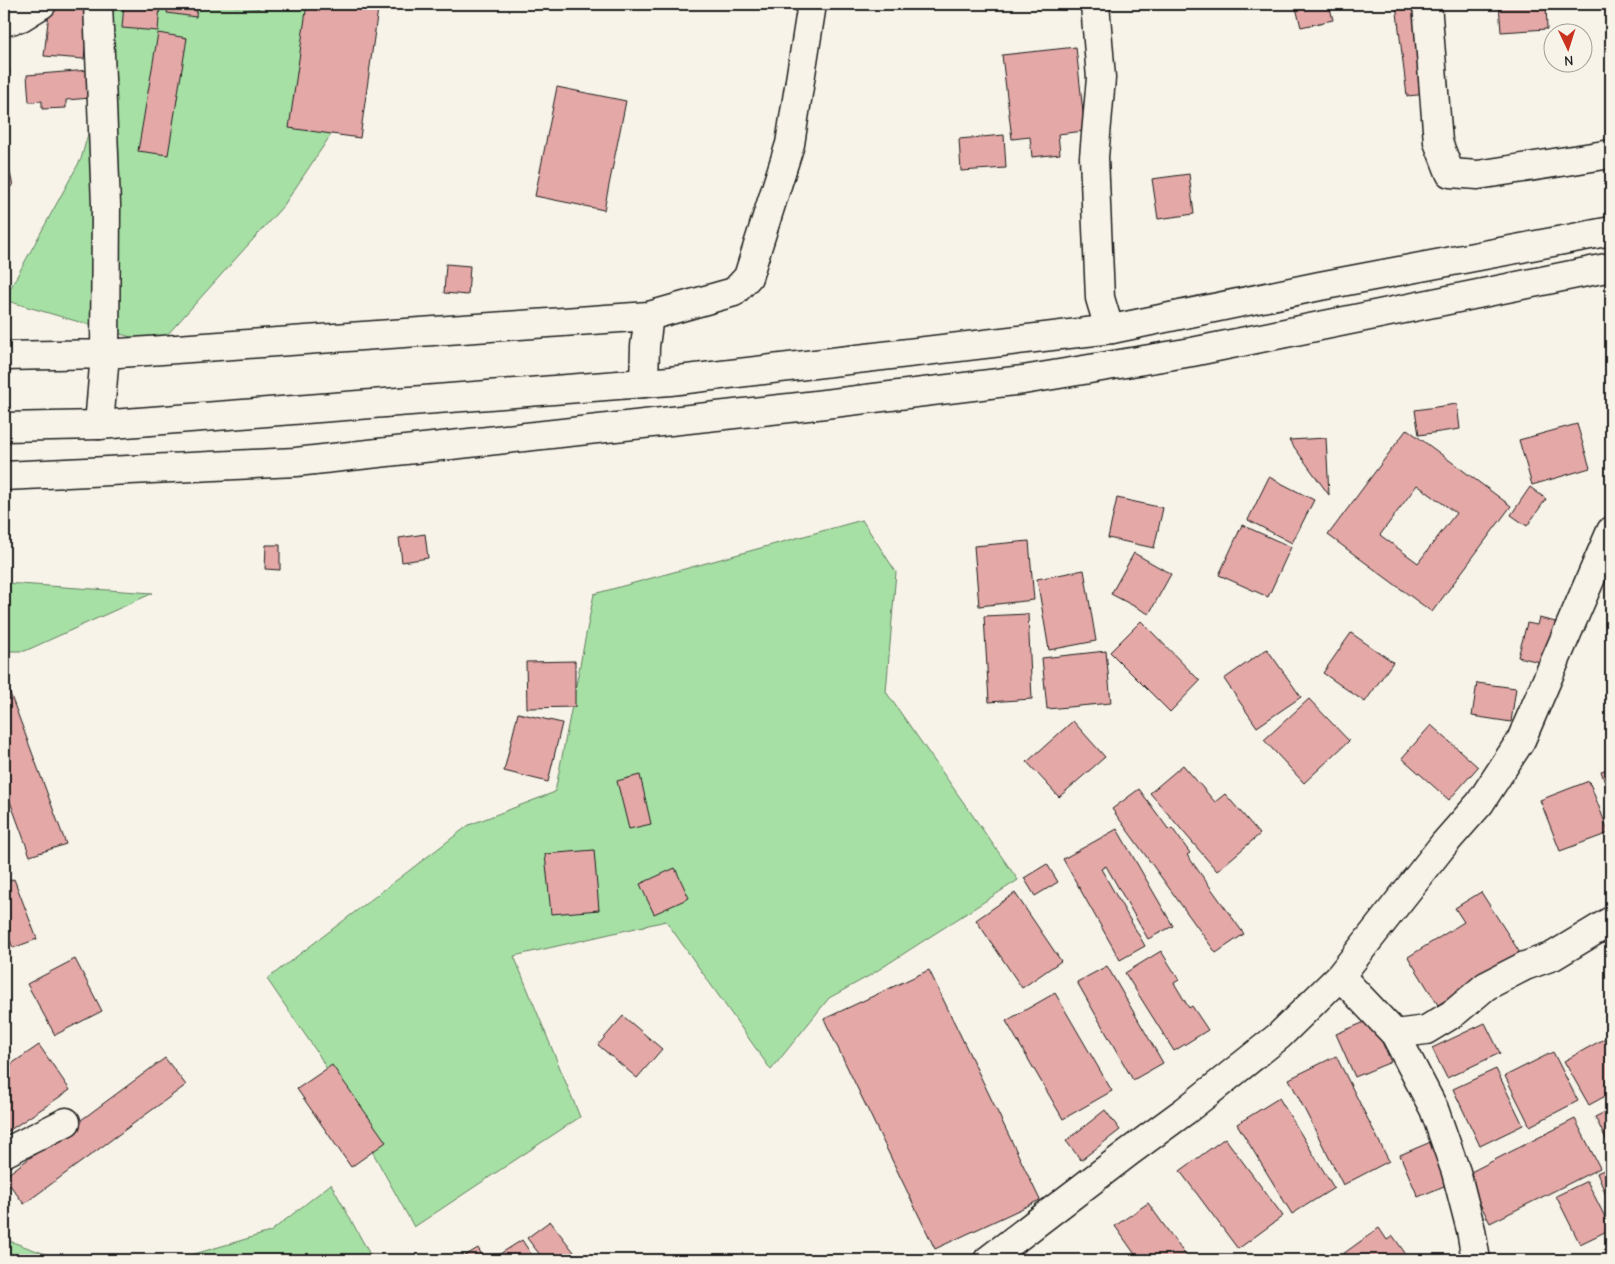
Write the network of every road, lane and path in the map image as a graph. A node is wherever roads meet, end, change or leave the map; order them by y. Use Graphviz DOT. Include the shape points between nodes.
graph roads {
  1 [pos="42,4"];
  2 [pos="98,4"];
  3 [pos="812,4"];
  4 [pos="1096,4"];
  5 [pos="1427,4"];
  6 [pos="4,22"];
  7 [pos="1611,154"];
  8 [pos="1611,231"];
  9 [pos="1611,267"];
  10 [pos="649,316"];
  11 [pos="1112,329"];
  12 [pos="105,354"];
  13 [pos="4,356"];
  14 [pos="644,383"];
  15 [pos="100,425"];
  16 [pos="4,427"];
  17 [pos="4,476"];
  18 [pos="1611,531"];
  19 [pos="1611,921"];
  20 [pos="1340,976"];
  21 [pos="1395,1034"];
  22 [pos="66,1122"];
  23 [pos="4,1153"];
  24 [pos="988,1260"];
  25 [pos="1476,1260"];
  1 -- 6 [label="main road" via="21,17"];
  2 -- 12 [label="main road" via="106,205"];
  3 -- 10 [label="main road" via="790,144 748,277 734,292"];
  4 -- 11 [label="main road" via="1101,78 1094,157 1100,298"];
  5 -- 7 [label="main road" via="1438,142 1450,173 1478,175"];
  8 -- 11 [label="main road"];
  9 -- 17 [label="main road" via="1192,352 1023,380 296,462"];
  10 -- 12 [label="main road"];
  10 -- 14 [label="main road"];
  11 -- 14 [label="main road"];
  12 -- 13 [label="main road"];
  12 -- 15 [label="main road"];
  14 -- 15 [label="main road"];
  15 -- 16 [label="main road"];
  18 -- 20 [label="main road" via="1521,740 1480,803"];
  19 -- 21 [label="main road" via="1553,956 1486,986 1454,1013 1426,1030"];
  20 -- 21 [label="main road"];
  20 -- 24 [label="main road" via="1279,1036"];
  21 -- 25 [label="main road" via="1434,1109 1456,1172"];
  22 -- 23 [label="main road"];
}
